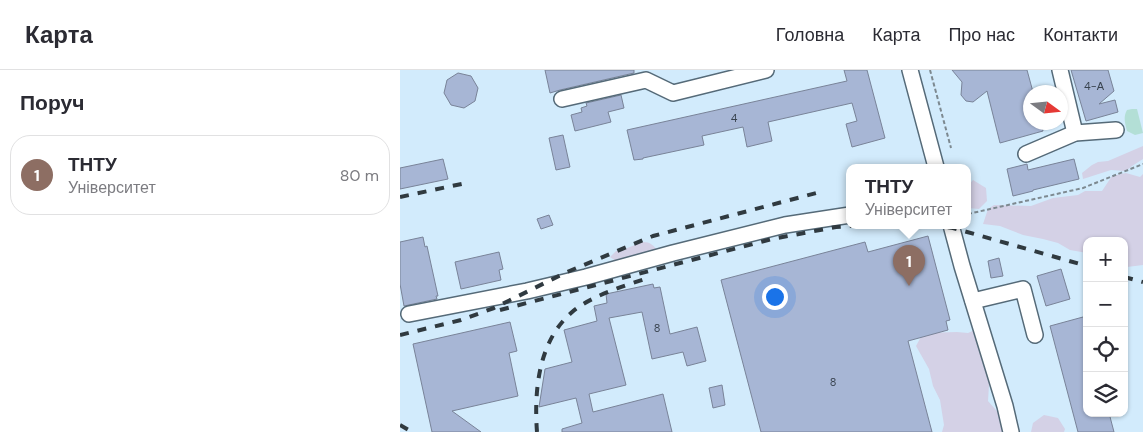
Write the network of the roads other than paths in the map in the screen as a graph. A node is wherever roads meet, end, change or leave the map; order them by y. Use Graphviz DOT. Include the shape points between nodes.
graph roads {
  1 [pos="766,70"];
  2 [pos="910,70"];
  3 [pos="1060,70"];
  4 [pos="562,99"];
  5 [pos="1116,130"];
  6 [pos="1075,133"];
  7 [pos="1026,154"];
  8 [pos="935,164"];
  9 [pos="846,215"];
  10 [pos="952,229"];
  11 [pos="973,301"];
  12 [pos="409,314"];
  13 [pos="1035,335"];
  14 [pos="1011,432"];
  1 -- 4 [label="street" via="673,93 646,80"];
  2 -- 8 [label="street"];
  3 -- 6 [label="street"];
  5 -- 6 [label="street"];
  6 -- 7 [label="street"];
  9 -- 12 [label="street" via="785,225 586,278"];
  10 -- 11 [label="street"];
  11 -- 13 [label="street" via="1023,289"];
  11 -- 14 [label="street"];
}
